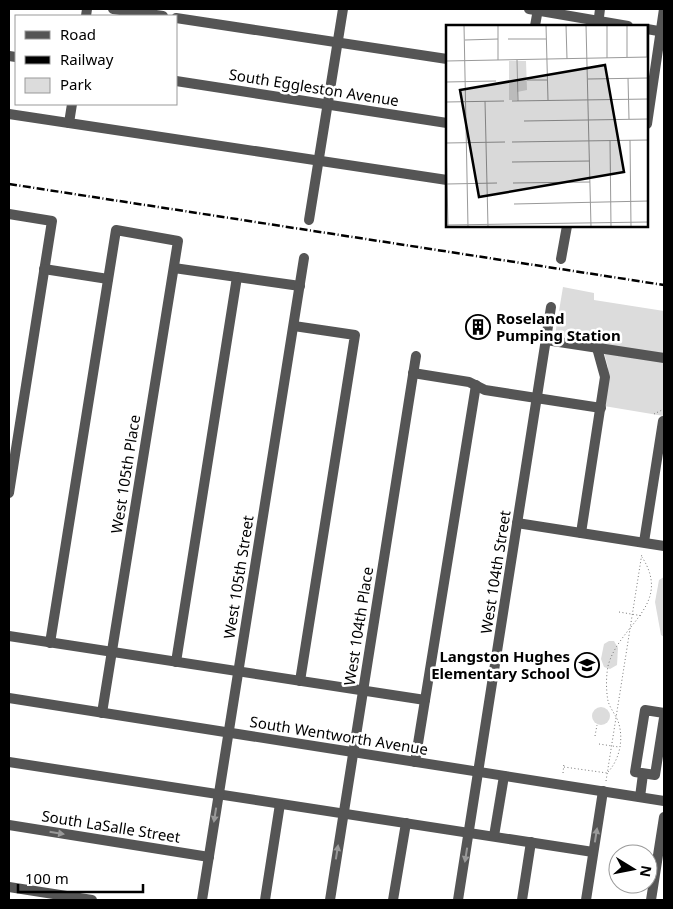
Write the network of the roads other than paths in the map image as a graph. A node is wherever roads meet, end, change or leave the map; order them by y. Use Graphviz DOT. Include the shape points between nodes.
graph roads {
  1 [pos="113,9"];
  2 [pos="343,9"];
  3 [pos="535,9"];
  4 [pos="600,9"];
  5 [pos="664,9"];
  6 [pos="156,15"];
  7 [pos="178,18"];
  8 [pos="598,23"];
  9 [pos="535,25"];
  10 [pos="618,25"];
  11 [pos="648,29"];
  12 [pos="663,32"];
  13 [pos="338,43"];
  14 [pos="446,59"];
  15 [pos="178,81"];
  16 [pos="328,104"];
  17 [pos="72,105"];
  18 [pos="9,114"];
  19 [pos="648,118"];
  20 [pos="69,123"];
  21 [pos="446,123"];
  22 [pos="319,161"];
  23 [pos="446,180"];
  24 [pos="9,214"];
  25 [pos="309,220"];
  26 [pos="566,228"];
  27 [pos="304,258"];
  28 [pos="561,259"];
  29 [pos="174,268"];
  30 [pos="44,269"];
  31 [pos="237,277"];
  32 [pos="108,279"];
  33 [pos="300,286"];
  34 [pos="551,307"];
  35 [pos="294,326"];
  36 [pos="546,340"];
  37 [pos="597,348"];
  38 [pos="416,356"];
  39 [pos="664,358"];
  40 [pos="413,373"];
  41 [pos="476,385"];
  42 [pos="537,398"];
  43 [pos="600,408"];
  44 [pos="663,421"];
  45 [pos="9,493"];
  46 [pos="517,523"];
  47 [pos="581,533"];
  48 [pos="664,546"];
  49 [pos="643,548"];
  50 [pos="9,636"];
  51 [pos="50,643"];
  52 [pos="112,652"];
  53 [pos="176,662"];
  54 [pos="238,672"];
  55 [pos="300,681"];
  56 [pos="363,691"];
  57 [pos="9,698"];
  58 [pos="425,700"];
  59 [pos="102,713"];
  60 [pos="664,714"];
  61 [pos="664,718"];
  62 [pos="228,733"];
  63 [pos="354,752"];
  64 [pos="9,762"];
  65 [pos="415,762"];
  66 [pos="479,772"];
  67 [pos="644,774"];
  68 [pos="504,776"];
  69 [pos="603,791"];
  70 [pos="218,795"];
  71 [pos="640,797"];
  72 [pos="664,801"];
  73 [pos="280,804"];
  74 [pos="344,814"];
  75 [pos="664,817"];
  76 [pos="406,823"];
  77 [pos="9,825"];
  78 [pos="469,832"];
  79 [pos="494,836"];
  80 [pos="531,842"];
  81 [pos="594,852"];
  82 [pos="209,857"];
  83 [pos="9,887"];
  84 [pos="92,900"];
  85 [pos="202,900"];
  86 [pos="265,900"];
  87 [pos="330,900"];
  88 [pos="393,900"];
  89 [pos="458,900"];
  90 [pos="522,900"];
  91 [pos="586,900"];
  92 [pos="651,900"];
  1 -- 6 [label="street"];
  2 -- 13 [label="street"];
  3 -- 8 [label="street"];
  3 -- 9 [label="street"];
  4 -- 8 [label="street"];
  5 -- 12 [label="street"];
  7 -- 13 [label="street"];
  8 -- 10 [label="street"];
  11 -- 12 [label="street"];
  12 -- 19 [label="street"];
  13 -- 14 [label="street"];
  13 -- 16 [label="street"];
  15 -- 16 [label="street, South Eggleston Avenue"];
  16 -- 21 [label="street, South Eggleston Avenue"];
  16 -- 22 [label="street"];
  17 -- 20 [label="street"];
  18 -- 20 [label="street"];
  20 -- 22 [label="street"];
  22 -- 23 [label="street"];
  22 -- 25 [label="street"];
  24 -- 30 [label="street" via="52,221"];
  26 -- 28 [label="street"];
  27 -- 33 [label="street, West 105th Street"];
  29 -- 31 [label="street"];
  29 -- 32 [label="street, West 105th Place" via="178,241 116,230"];
  29 -- 52 [label="street, West 105th Place"];
  30 -- 32 [label="street"];
  30 -- 45 [label="street"];
  31 -- 33 [label="street"];
  31 -- 53 [label="street"];
  32 -- 51 [label="street"];
  33 -- 35 [label="street, West 105th Street"];
  34 -- 36 [label="street, West 104th Street"];
  35 -- 54 [label="street, West 105th Street"];
  35 -- 55 [label="street" via="356,335"];
  36 -- 37 [label="street"];
  36 -- 42 [label="street, West 104th Street"];
  37 -- 39 [label="street"];
  37 -- 43 [label="street" via="605,377"];
  38 -- 40 [label="street, West 104th Place"];
  40 -- 41 [label="street"];
  40 -- 56 [label="street, West 104th Place"];
  41 -- 42 [label="street" via="485,390"];
  41 -- 58 [label="street"];
  42 -- 43 [label="street"];
  42 -- 46 [label="street, West 104th Street"];
  43 -- 47 [label="street"];
  44 -- 49 [label="street"];
  46 -- 47 [label="street"];
  46 -- 66 [label="street, West 104th Street"];
  47 -- 49 [label="street"];
  48 -- 49 [label="street"];
  50 -- 51 [label="street"];
  51 -- 52 [label="street"];
  52 -- 53 [label="street"];
  52 -- 59 [label="street, West 105th Place"];
  53 -- 54 [label="street"];
  54 -- 55 [label="street"];
  54 -- 62 [label="street, West 105th Street"];
  55 -- 56 [label="street"];
  56 -- 58 [label="street"];
  56 -- 63 [label="street, West 104th Place"];
  57 -- 59 [label="street, South Wentworth Avenue"];
  58 -- 65 [label="street"];
  59 -- 62 [label="street, South Wentworth Avenue"];
  60 -- 67 [label="street" via="645,710 634,772"];
  61 -- 67 [label="street" via="655,776"];
  62 -- 63 [label="street, South Wentworth Avenue"];
  62 -- 70 [label="street, West 105th Street"];
  63 -- 65 [label="street, South Wentworth Avenue"];
  63 -- 74 [label="street, West 104th Place"];
  64 -- 70 [label="street"];
  65 -- 66 [label="street, South Wentworth Avenue"];
  66 -- 68 [label="street, South Wentworth Avenue"];
  66 -- 78 [label="street, West 104th Street"];
  67 -- 71 [label="street"];
  68 -- 69 [label="street, South Wentworth Avenue"];
  68 -- 79 [label="street"];
  69 -- 71 [label="street, South Wentworth Avenue"];
  81 -- 69 [label="street, one-way"];
  70 -- 73 [label="street"];
  70 -- 82 [label="street, West 105th Street, one-way"];
  71 -- 72 [label="street, South Wentworth Avenue"];
  73 -- 74 [label="street"];
  73 -- 86 [label="street"];
  74 -- 76 [label="street"];
  87 -- 74 [label="street, West 104th Place, one-way"];
  75 -- 92 [label="street"];
  76 -- 78 [label="street"];
  76 -- 88 [label="street"];
  77 -- 82 [label="street, South LaSalle Street, one-way"];
  78 -- 79 [label="street"];
  78 -- 89 [label="street, West 104th Street, one-way"];
  79 -- 80 [label="street"];
  80 -- 81 [label="street"];
  80 -- 90 [label="street"];
  81 -- 91 [label="street"];
  82 -- 85 [label="street, West 105th Street"];
  83 -- 84 [label="street"];
}
